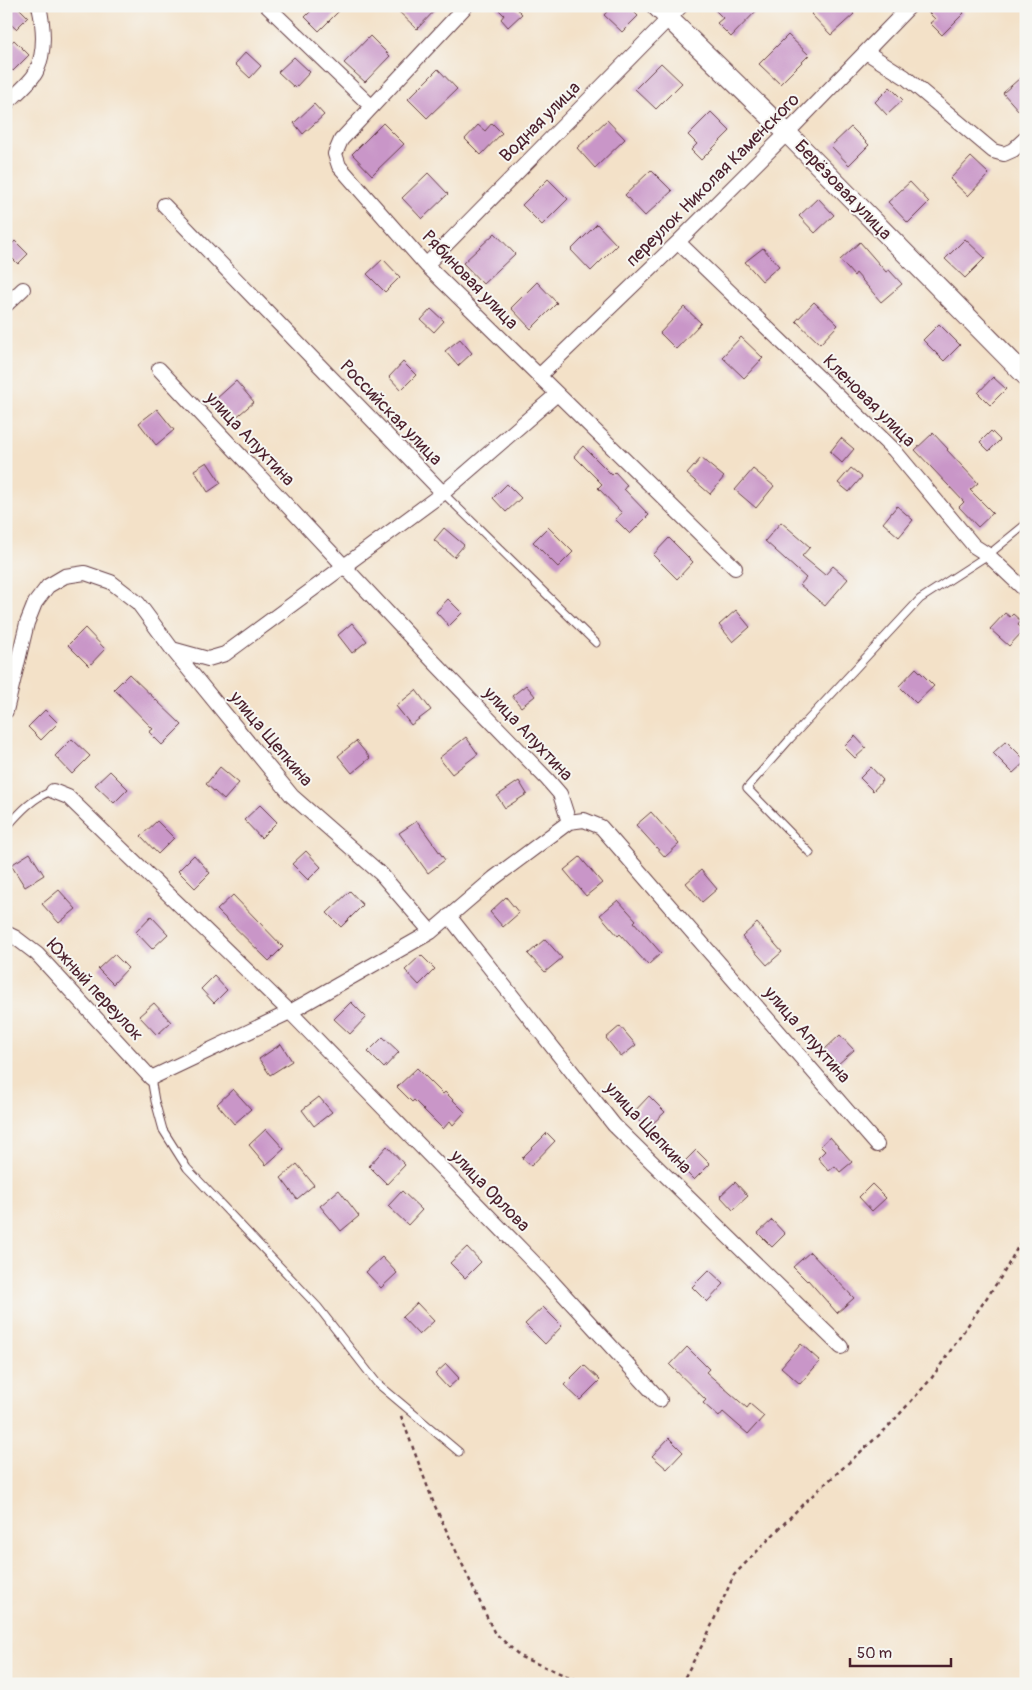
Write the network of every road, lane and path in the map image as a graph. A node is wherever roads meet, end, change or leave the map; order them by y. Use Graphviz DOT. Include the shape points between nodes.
graph roads {
  1 [pos="39,6"];
  2 [pos="267,6"];
  3 [pos="910,6"];
  4 [pos="463,7"];
  5 [pos="669,10"];
  6 [pos="866,52"];
  7 [pos="6,104"];
  8 [pos="372,107"];
  9 [pos="787,134"];
  10 [pos="1026,138"];
  11 [pos="164,205"];
  12 [pos="678,242"];
  13 [pos="426,264"];
  14 [pos="23,289"];
  15 [pos="6,305"];
  16 [pos="159,369"];
  17 [pos="539,376"];
  18 [pos="1026,376"];
  19 [pos="557,394"];
  20 [pos="443,493"];
  21 [pos="1026,524"];
  22 [pos="988,554"];
  23 [pos="344,566"];
  24 [pos="735,568"];
  25 [pos="1026,591"];
  26 [pos="596,642"];
  27 [pos="172,649"];
  28 [pos="6,711"];
  29 [pos="53,791"];
  30 [pos="569,822"];
  31 [pos="6,828"];
  32 [pos="810,853"];
  33 [pos="449,916"];
  34 [pos="431,932"];
  35 [pos="6,933"];
  36 [pos="290,1012"];
  37 [pos="152,1078"];
  38 [pos="877,1145"];
  39 [pos="1026,1232"];
  40 [pos="841,1347"];
  41 [pos="394,1398"];
  42 [pos="660,1400"];
  43 [pos="458,1452"];
  44 [pos="586,1684"];
  45 [pos="681,1684"];
  1 -- 7 [label="street" via="44,46 36,73"];
  2 -- 8 [label="street"];
  3 -- 6 [label="street, переулок Николая Каменского"];
  4 -- 8 [label="street, Рябиновая улица"];
  5 -- 9 [label="main road, Берёзовая улица"];
  5 -- 13 [label="street, Водная улица"];
  6 -- 9 [label="street, переулок Николая Каменского"];
  6 -- 10 [label="street" via="905,78 993,151 1004,154 1014,150"];
  8 -- 13 [label="street, Рябиновая улица" via="341,140 335,154 339,166"];
  9 -- 12 [label="street, переулок Николая Каменского"];
  9 -- 18 [label="main road, Берёзовая улица"];
  11 -- 20 [label="street, Российская улица"];
  12 -- 17 [label="street, переулок Николая Каменского"];
  12 -- 22 [label="street, Кленовая улица" via="894,450 974,546"];
  13 -- 17 [label="street, Рябиновая улица"];
  14 -- 15 [label="street"];
  16 -- 23 [label="street, улица Апухтина"];
  17 -- 19 [label="street, Рябиновая улица"];
  19 -- 20 [label="street"];
  19 -- 24 [label="street, Рябиновая улица"];
  20 -- 23 [label="street"];
  20 -- 26 [label="lane, Российская улица"];
  21 -- 22 [label="lane"];
  22 -- 25 [label="street, Кленовая улица"];
  22 -- 32 [label="lane" via="920,599 747,788"];
  23 -- 27 [label="street" via="224,654 208,659"];
  23 -- 30 [label="street, улица Апухтина" via="547,779 560,794"];
  27 -- 28 [label="street, улица Щепкина" via="138,603 112,582 85,574 65,576 48,586 35,603 27,623"];
  27 -- 34 [label="street, улица Щепкина" via="292,796 382,874"];
  29 -- 31 [label="lane" via="31,802"];
  29 -- 36 [label="street, улица Орлова" via="68,796"];
  30 -- 33 [label="street"];
  30 -- 38 [label="street, улица Апухтина" via="584,820 601,827"];
  33 -- 34 [label="street"];
  33 -- 40 [label="street, улица Щепкина" via="614,1125"];
  34 -- 36 [label="street"];
  35 -- 37 [label="street, Южный переулок" via="37,954"];
  36 -- 37 [label="street"];
  36 -- 42 [label="street, улица Орлова" via="544,1273"];
  37 -- 41 [label="lane" via="164,1130 187,1168 318,1306 377,1383"];
  39 -- 45 [label="path" via="1003,1274 931,1379 887,1428 803,1504 734,1575"];
  41 -- 43 [label="lane"];
  41 -- 44 [label="path" via="434,1504 494,1632 521,1657"];
}
